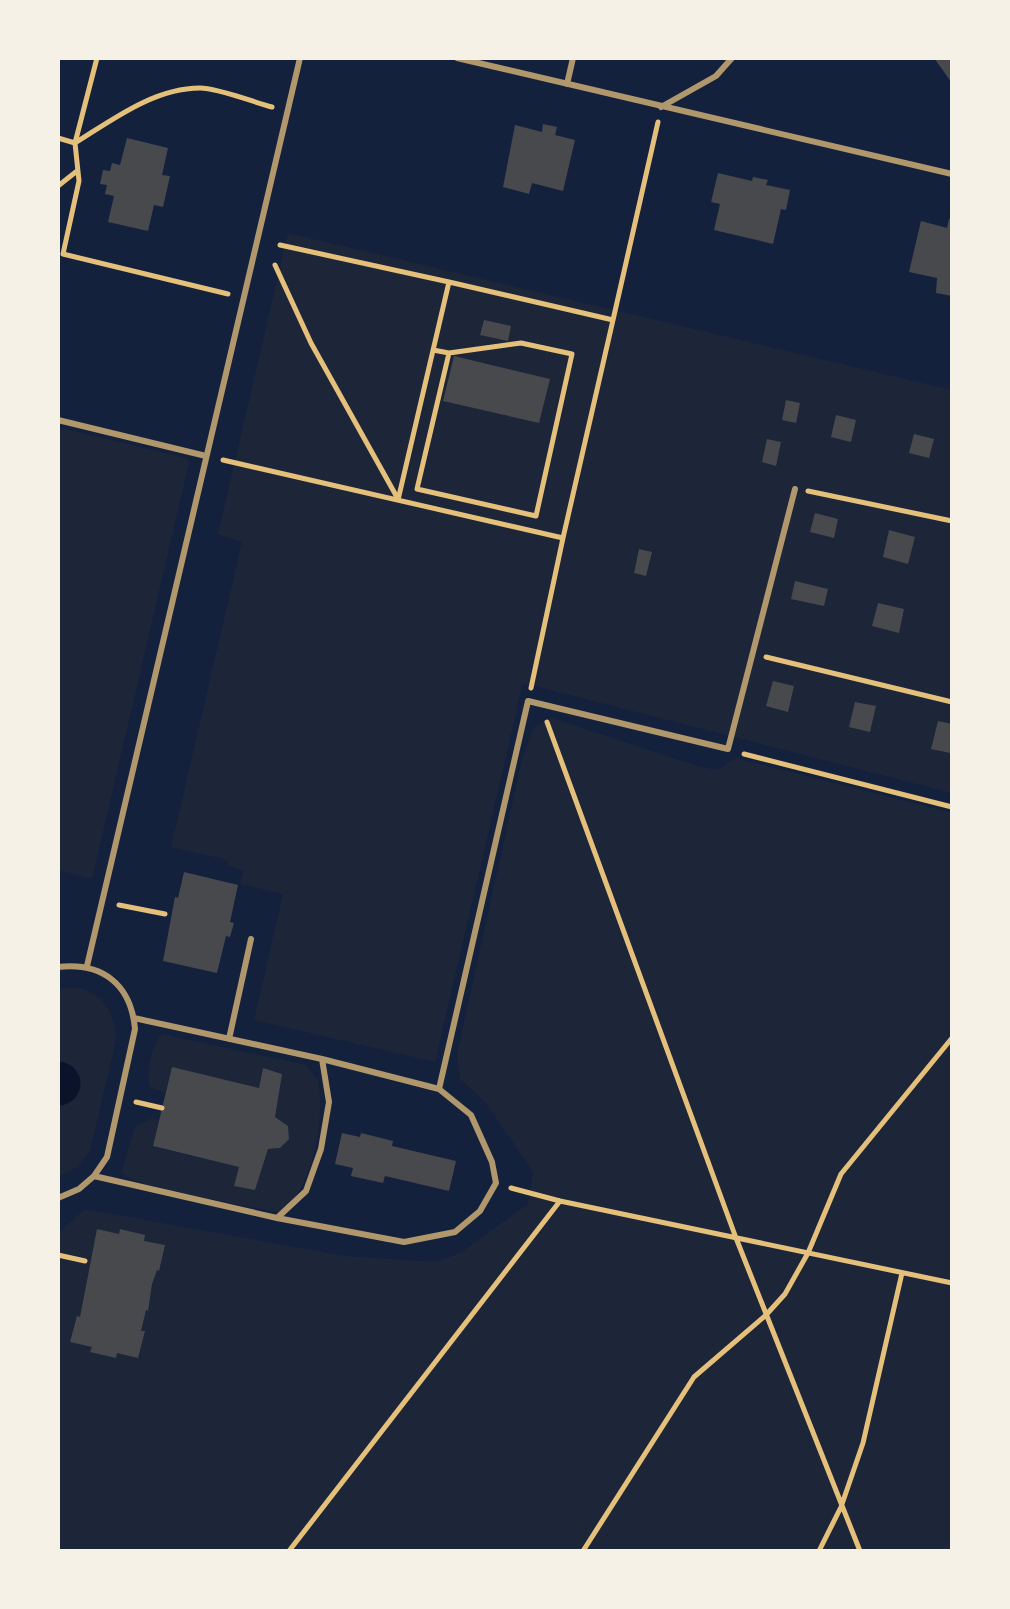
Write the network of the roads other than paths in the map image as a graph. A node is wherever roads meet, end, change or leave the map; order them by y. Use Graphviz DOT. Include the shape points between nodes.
graph roads {
  1 [pos="300,58"];
  2 [pos="457,58"];
  3 [pos="573,58"];
  4 [pos="732,58"];
  5 [pos="567,84"];
  6 [pos="661,107"];
  7 [pos="952,174"];
  8 [pos="58,420"];
  9 [pos="206,456"];
  10 [pos="795,489"];
  11 [pos="251,939"];
  12 [pos="87,966"];
  13 [pos="58,967"];
  14 [pos="134,1018"];
  15 [pos="229,1039"];
  16 [pos="322,1059"];
  17 [pos="439,1089"];
  18 [pos="94,1176"];
  19 [pos="58,1198"];
  20 [pos="277,1218"];
  1 -- 9 [label="lane"];
  2 -- 5 [label="lane"];
  3 -- 5 [label="lane"];
  4 -- 6 [label="lane" via="716,76"];
  5 -- 6 [label="lane"];
  6 -- 7 [label="lane"];
  8 -- 9 [label="lane"];
  9 -- 12 [label="lane"];
  10 -- 17 [label="lane" via="728,749 528,701"];
  11 -- 15 [label="lane"];
  12 -- 13 [label="lane"];
  12 -- 14 [label="lane" via="123,992"];
  14 -- 15 [label="lane"];
  14 -- 18 [label="lane" via="107,1157"];
  15 -- 16 [label="lane"];
  16 -- 17 [label="lane"];
  16 -- 20 [label="lane" via="329,1102 321,1149 306,1191"];
  17 -- 20 [label="lane" via="471,1115 496,1183 480,1211 455,1232 404,1242"];
  18 -- 19 [label="lane"];
  18 -- 20 [label="lane"];
}
